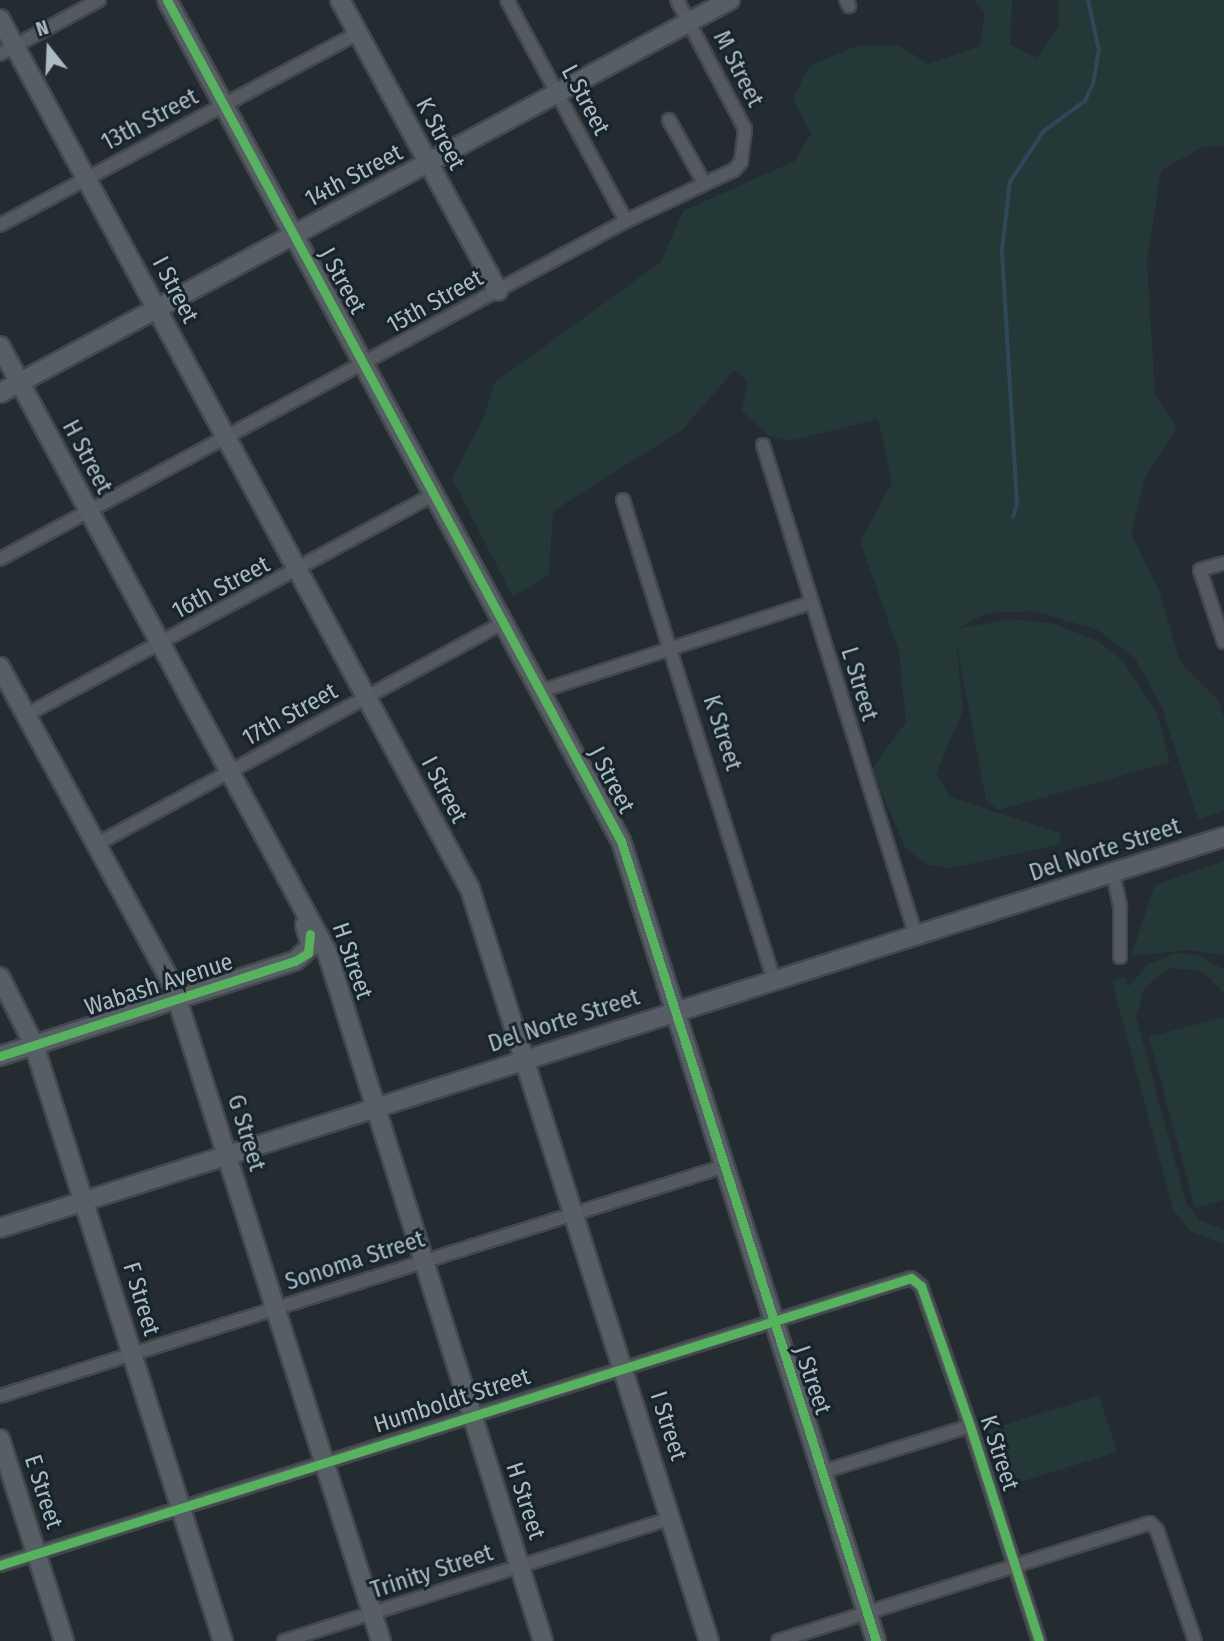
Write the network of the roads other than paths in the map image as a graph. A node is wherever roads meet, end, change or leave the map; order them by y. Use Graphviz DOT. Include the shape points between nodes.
graph roads {
  1 [pos="99,0"];
  2 [pos="167,0"];
  3 [pos="340,0"];
  4 [pos="507,0"];
  5 [pos="677,0"];
  6 [pos="730,0"];
  7 [pos="0,19"];
  8 [pos="690,22"];
  9 [pos="358,33"];
  10 [pos="7,50"];
  11 [pos="558,93"];
  12 [pos="224,104"];
  13 [pos="669,120"];
  14 [pos="741,162"];
  15 [pos="428,164"];
  16 [pos="87,179"];
  17 [pos="703,181"];
  18 [pos="626,221"];
  19 [pos="0,225"];
  20 [pos="294,236"];
  21 [pos="498,291"];
  22 [pos="156,307"];
  23 [pos="0,346"];
  24 [pos="365,363"];
  25 [pos="20,383"];
  26 [pos="0,393"];
  27 [pos="228,439"];
  28 [pos="763,445"];
  29 [pos="435,494"];
  30 [pos="623,500"];
  31 [pos="88,512"];
  32 [pos="0,559"];
  33 [pos="1224,563"];
  34 [pos="299,569"];
  35 [pos="811,603"];
  36 [pos="503,622"];
  37 [pos="1224,642"];
  38 [pos="162,643"];
  39 [pos="670,649"];
  40 [pos="0,667"];
  41 [pos="541,691"];
  42 [pos="366,697"];
  43 [pos="26,715"];
  44 [pos="230,771"];
  45 [pos="1224,838"];
  46 [pos="97,844"];
  47 [pos="1113,873"];
  48 [pos="286,877"];
  49 [pos="916,936"];
  50 [pos="1120,957"];
  51 [pos="295,961"];
  52 [pos="0,977"];
  53 [pos="775,980"];
  54 [pos="178,999"];
  55 [pos="674,1011"];
  56 [pos="345,1019"];
  57 [pos="34,1045"];
  58 [pos="0,1056"];
  59 [pos="523,1059"];
  60 [pos="373,1108"];
  61 [pos="227,1156"];
  62 [pos="722,1167"];
  63 [pos="84,1201"];
  64 [pos="573,1214"];
  65 [pos="0,1228"];
  66 [pos="423,1262"];
  67 [pos="916,1280"];
  68 [pos="275,1308"];
  69 [pos="771,1321"];
  70 [pos="132,1354"];
  71 [pos="623,1368"];
  72 [pos="0,1396"];
  73 [pos="471,1416"];
  74 [pos="970,1426"];
  75 [pos="0,1439"];
  76 [pos="324,1462"];
  77 [pos="822,1472"];
  78 [pos="181,1507"];
  79 [pos="672,1518"];
  80 [pos="36,1553"];
  81 [pos="0,1565"];
  82 [pos="519,1566"];
  83 [pos="1015,1566"];
  84 [pos="372,1613"];
  85 [pos="867,1613"];
  86 [pos="64,1641"];
  87 [pos="223,1641"];
  88 [pos="284,1641"];
  89 [pos="381,1641"];
  90 [pos="544,1641"];
  91 [pos="709,1641"];
  92 [pos="778,1641"];
  93 [pos="876,1641"];
  94 [pos="1039,1641"];
  95 [pos="1195,1641"];
  1 -- 10 [label="street"];
  2 -- 12 [label="street, J Street"];
  3 -- 9 [label="street, K Street"];
  4 -- 11 [label="street, L Street"];
  5 -- 8 [label="street, M Street"];
  6 -- 8 [label="street, 14th Street"];
  7 -- 10 [label="street, I Street"];
  8 -- 11 [label="street, 14th Street"];
  8 -- 14 [label="street, M Street" via="741,118 746,139"];
  9 -- 12 [label="street, 13th Street"];
  9 -- 15 [label="street, K Street"];
  10 -- 16 [label="street, I Street"];
  11 -- 15 [label="street, 14th Street"];
  11 -- 18 [label="street, L Street"];
  12 -- 16 [label="street, 13th Street"];
  12 -- 20 [label="street, J Street"];
  13 -- 17 [label="street"];
  14 -- 17 [label="street, 15th Street" via="725,175"];
  15 -- 20 [label="street, 14th Street"];
  15 -- 21 [label="street, K Street"];
  16 -- 19 [label="street, 13th Street"];
  16 -- 22 [label="street, I Street"];
  17 -- 18 [label="street, 15th Street"];
  18 -- 21 [label="street, 15th Street"];
  20 -- 22 [label="street, 14th Street"];
  20 -- 24 [label="street, J Street"];
  21 -- 24 [label="street, 15th Street"];
  22 -- 25 [label="street, 14th Street"];
  22 -- 27 [label="street, I Street"];
  23 -- 25 [label="street, H Street"];
  24 -- 27 [label="street, 15th Street"];
  24 -- 29 [label="street, J Street"];
  25 -- 26 [label="street, 14th Street"];
  25 -- 31 [label="street, H Street"];
  27 -- 31 [label="street, 15th Street"];
  27 -- 34 [label="street, I Street"];
  28 -- 35 [label="street, L Street"];
  29 -- 34 [label="street, 16th Street"];
  29 -- 36 [label="street, J Street"];
  30 -- 39 [label="street, K Street"];
  31 -- 32 [label="street, 15th Street"];
  31 -- 38 [label="street, H Street"];
  33 -- 37 [label="street" via="1200,570"];
  34 -- 38 [label="street, 16th Street"];
  34 -- 42 [label="street, I Street"];
  35 -- 39 [label="street"];
  35 -- 49 [label="street, L Street"];
  36 -- 41 [label="street, J Street"];
  36 -- 42 [label="street, 17th Street"];
  38 -- 43 [label="street, 16th Street"];
  38 -- 44 [label="street, H Street"];
  39 -- 41 [label="street"];
  39 -- 53 [label="street, K Street"];
  40 -- 43 [label="street, G Street"];
  41 -- 55 [label="street, J Street" via="621,841"];
  42 -- 44 [label="street, 17th Street"];
  42 -- 59 [label="street, I Street" via="470,889"];
  43 -- 46 [label="street, G Street"];
  44 -- 46 [label="street, 17th Street"];
  44 -- 48 [label="street, H Street"];
  45 -- 47 [label="street, Del Norte Street"];
  46 -- 54 [label="street, G Street"];
  47 -- 49 [label="street, Del Norte Street"];
  47 -- 50 [label="street" via="1121,908"];
  48 -- 51 [label="street" via="288,893 310,934 308,953"];
  48 -- 56 [label="street, H Street" via="327,952"];
  49 -- 53 [label="street, Del Norte Street"];
  51 -- 54 [label="street, Wabash Avenue"];
  51 -- 56 [label="street" via="322,968"];
  52 -- 57 [label="street, F Street"];
  53 -- 55 [label="street, Del Norte Street"];
  54 -- 57 [label="street, Wabash Avenue"];
  54 -- 61 [label="street, G Street"];
  55 -- 59 [label="street, Del Norte Street"];
  55 -- 62 [label="street, J Street"];
  56 -- 60 [label="street, H Street"];
  57 -- 58 [label="street, Wabash Avenue"];
  57 -- 63 [label="street, F Street"];
  59 -- 60 [label="street, Del Norte Street"];
  59 -- 64 [label="street, I Street"];
  60 -- 61 [label="street, Del Norte Street"];
  60 -- 66 [label="street, H Street"];
  61 -- 63 [label="street, Del Norte Street"];
  61 -- 68 [label="street, G Street"];
  62 -- 64 [label="street, Sonoma Street"];
  62 -- 69 [label="street, J Street"];
  63 -- 65 [label="street, Del Norte Street"];
  63 -- 70 [label="street, F Street"];
  64 -- 66 [label="street, Sonoma Street"];
  64 -- 71 [label="street, I Street"];
  66 -- 68 [label="street, Sonoma Street"];
  66 -- 73 [label="street, H Street"];
  67 -- 69 [label="street, Humboldt Street" via="900,1279"];
  67 -- 74 [label="street, K Street"];
  68 -- 70 [label="street, Sonoma Street"];
  68 -- 76 [label="street, G Street"];
  69 -- 71 [label="street, Humboldt Street"];
  69 -- 77 [label="street, J Street"];
  70 -- 72 [label="street, Sonoma Street"];
  70 -- 78 [label="street, F Street"];
  71 -- 73 [label="street, Humboldt Street"];
  71 -- 79 [label="street, I Street"];
  73 -- 76 [label="street, Humboldt Street"];
  73 -- 82 [label="street, H Street"];
  74 -- 77 [label="street"];
  74 -- 83 [label="street, K Street"];
  75 -- 80 [label="street, E Street"];
  76 -- 78 [label="street, Humboldt Street"];
  76 -- 84 [label="street, G Street"];
  77 -- 85 [label="street, J Street"];
  78 -- 80 [label="street, Humboldt Street"];
  78 -- 87 [label="street, F Street"];
  79 -- 82 [label="street, Trinity Street"];
  79 -- 91 [label="street, I Street"];
  80 -- 81 [label="street, Humboldt Street"];
  80 -- 86 [label="street, E Street"];
  82 -- 84 [label="street, Trinity Street"];
  82 -- 90 [label="street, H Street"];
  83 -- 85 [label="street"];
  83 -- 94 [label="street, K Street"];
  83 -- 95 [label="street" via="1150,1523 1157,1530"];
  84 -- 88 [label="street, Trinity Street"];
  84 -- 89 [label="street, G Street"];
  85 -- 92 [label="street"];
  85 -- 93 [label="street, J Street"];
}
